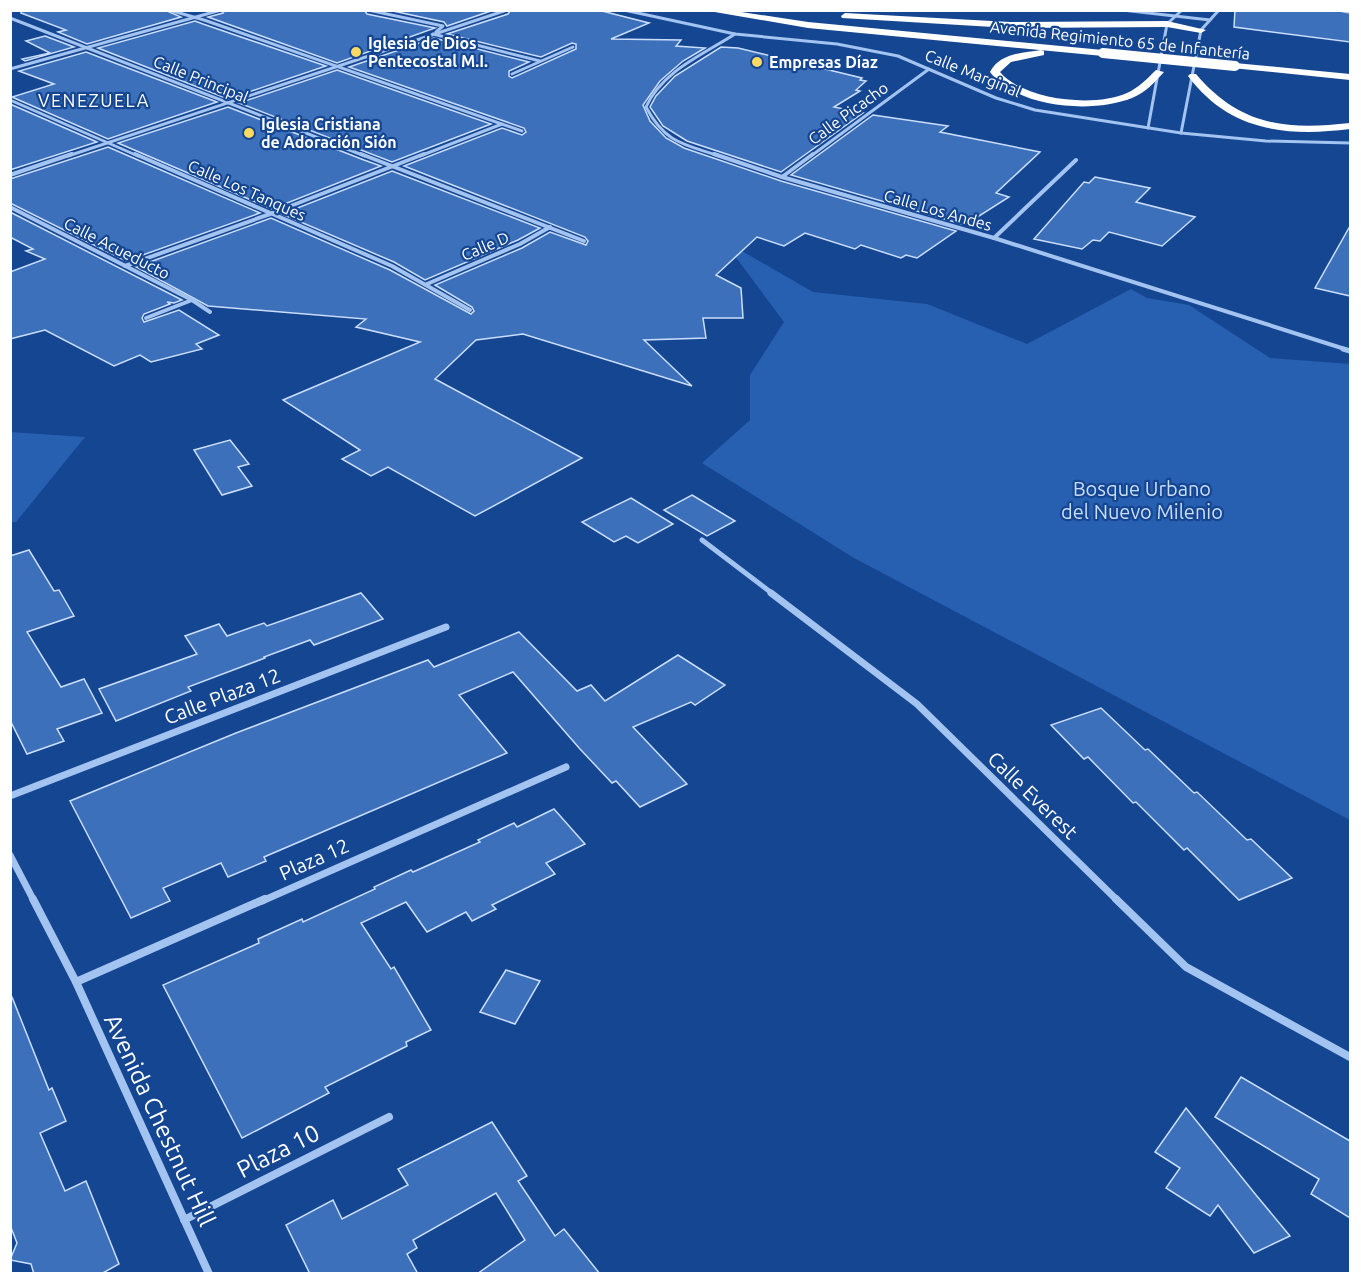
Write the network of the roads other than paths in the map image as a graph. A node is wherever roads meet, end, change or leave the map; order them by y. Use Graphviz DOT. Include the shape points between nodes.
graph roads {
  1 [pos="169,10"];
  2 [pos="221,10"];
  3 [pos="368,10"];
  4 [pos="507,10"];
  5 [pos="624,10"];
  6 [pos="707,10"];
  7 [pos="1122,10"];
  8 [pos="1182,10"];
  9 [pos="1219,10"];
  10 [pos="1176,15"];
  11 [pos="196,17"];
  12 [pos="10,18"];
  13 [pos="1210,20"];
  14 [pos="1167,24"];
  15 [pos="1201,30"];
  16 [pos="433,34"];
  17 [pos="735,34"];
  18 [pos="573,47"];
  19 [pos="89,48"];
  20 [pos="1104,49"];
  21 [pos="1073,50"];
  22 [pos="540,61"];
  23 [pos="1235,61"];
  24 [pos="339,66"];
  25 [pos="1350,68"];
  26 [pos="10,69"];
  27 [pos="929,69"];
  28 [pos="1159,72"];
  29 [pos="512,74"];
  30 [pos="1314,74"];
  31 [pos="1193,76"];
  32 [pos="1350,77"];
  33 [pos="1350,88"];
  34 [pos="10,100"];
  35 [pos="229,104"];
  36 [pos="502,124"];
  37 [pos="1350,126"];
  38 [pos="1148,128"];
  39 [pos="522,131"];
  40 [pos="1181,133"];
  41 [pos="111,142"];
  42 [pos="1350,143"];
  43 [pos="1076,160"];
  44 [pos="392,168"];
  45 [pos="10,175"];
  46 [pos="782,177"];
  47 [pos="10,207"];
  48 [pos="270,214"];
  49 [pos="550,227"];
  50 [pos="994,238"];
  51 [pos="584,241"];
  52 [pos="125,266"];
  53 [pos="427,284"];
  54 [pos="192,300"];
  55 [pos="470,310"];
  56 [pos="210,312"];
  57 [pos="146,318"];
  58 [pos="1350,351"];
  59 [pos="702,540"];
  60 [pos="446,627"];
  61 [pos="566,767"];
  62 [pos="10,796"];
  63 [pos="10,855"];
  64 [pos="76,982"];
  65 [pos="1350,1057"];
  66 [pos="389,1117"];
  67 [pos="184,1220"];
  68 [pos="209,1274"];
  1 -- 11 [label="street"];
  2 -- 11 [label="street"];
  3 -- 16 [label="street" via="443,26"];
  4 -- 16 [label="street"];
  5 -- 17 [label="street, Calle Marginal"];
  6 -- 21 [label="highway, Avenida Regimiento 65 de Infantería" via="808,25"];
  7 -- 10 [label="street"];
  8 -- 10 [label="street"];
  9 -- 13 [label="street"];
  10 -- 13 [label="street"];
  10 -- 14 [label="street"];
  11 -- 19 [label="street"];
  11 -- 24 [label="street"];
  12 -- 19 [label="street, Calle Principal"];
  13 -- 15 [label="street"];
  14 -- 15 [label="highway"];
  14 -- 20 [label="highway, Avenida Regimiento 65 de Infantería" via="1010,25 839,17"];
  14 -- 28 [label="street"];
  15 -- 31 [label="street"];
  16 -- 22 [label="street"];
  16 -- 24 [label="street"];
  17 -- 27 [label="street, Calle Marginal" via="837,44 898,56"];
  17 -- 46 [label="street, Calle Los Andes" via="659,84 648,96 646,107 656,126 675,141"];
  18 -- 22 [label="street"];
  19 -- 26 [label="street"];
  19 -- 35 [label="street, Calle Principal"];
  20 -- 21 [label="highway, Avenida Regimiento 65 de Infantería"];
  20 -- 23 [label="highway, Avenida Regimiento 65 de Infantería, bridge"];
  21 -- 28 [label="highway" via="1007,60 995,72 1008,87 1023,93 1049,99 1104,102 1135,93"];
  22 -- 29 [label="street"];
  23 -- 25 [label="highway, Avenida Regimiento 65 de Infantería"];
  23 -- 30 [label="highway, Avenida Regimiento 65 de Infantería"];
  24 -- 35 [label="street"];
  24 -- 36 [label="street"];
  27 -- 38 [label="street, Calle Marginal" via="996,99 1035,110"];
  27 -- 46 [label="street, Calle Picacho"];
  28 -- 38 [label="street"];
  30 -- 32 [label="highway, Avenida Regimiento 65 de Infantería"];
  30 -- 33 [label="highway"];
  31 -- 37 [label="highway" via="1216,103 1244,118 1302,129"];
  31 -- 40 [label="street"];
  34 -- 41 [label="street, Calle Los Tanques"];
  35 -- 41 [label="street"];
  35 -- 44 [label="street, Calle Principal"];
  36 -- 39 [label="street"];
  36 -- 44 [label="street"];
  38 -- 40 [label="street, Calle Marginal"];
  40 -- 42 [label="street, Calle Marginal"];
  41 -- 45 [label="street"];
  41 -- 48 [label="street, Calle Los Tanques"];
  43 -- 50 [label="street"];
  44 -- 48 [label="street"];
  44 -- 49 [label="street, Calle Principal"];
  46 -- 50 [label="street, Calle Los Andes"];
  47 -- 52 [label="street, Calle Acueducto"];
  48 -- 52 [label="street"];
  48 -- 53 [label="street, Calle Los Tanques"];
  49 -- 51 [label="street, Calle Principal"];
  49 -- 53 [label="street, Calle D"];
  50 -- 58 [label="street, Calle Los Andes"];
  52 -- 54 [label="street, Calle Acueducto"];
  53 -- 55 [label="street, Calle Los Tanques"];
  54 -- 56 [label="street, Calle Acueducto"];
  54 -- 57 [label="street"];
  59 -- 65 [label="street, Calle Everest" via="917,704 1186,967"];
  60 -- 62 [label="street, Calle Plaza 12"];
  61 -- 64 [label="street, Plaza 12"];
  63 -- 64 [label="street, Avenida Chestnut Hill"];
  64 -- 67 [label="street, Avenida Chestnut Hill"];
  66 -- 67 [label="street, Plaza 10"];
  67 -- 68 [label="street, Avenida Chestnut Hill"];
}
